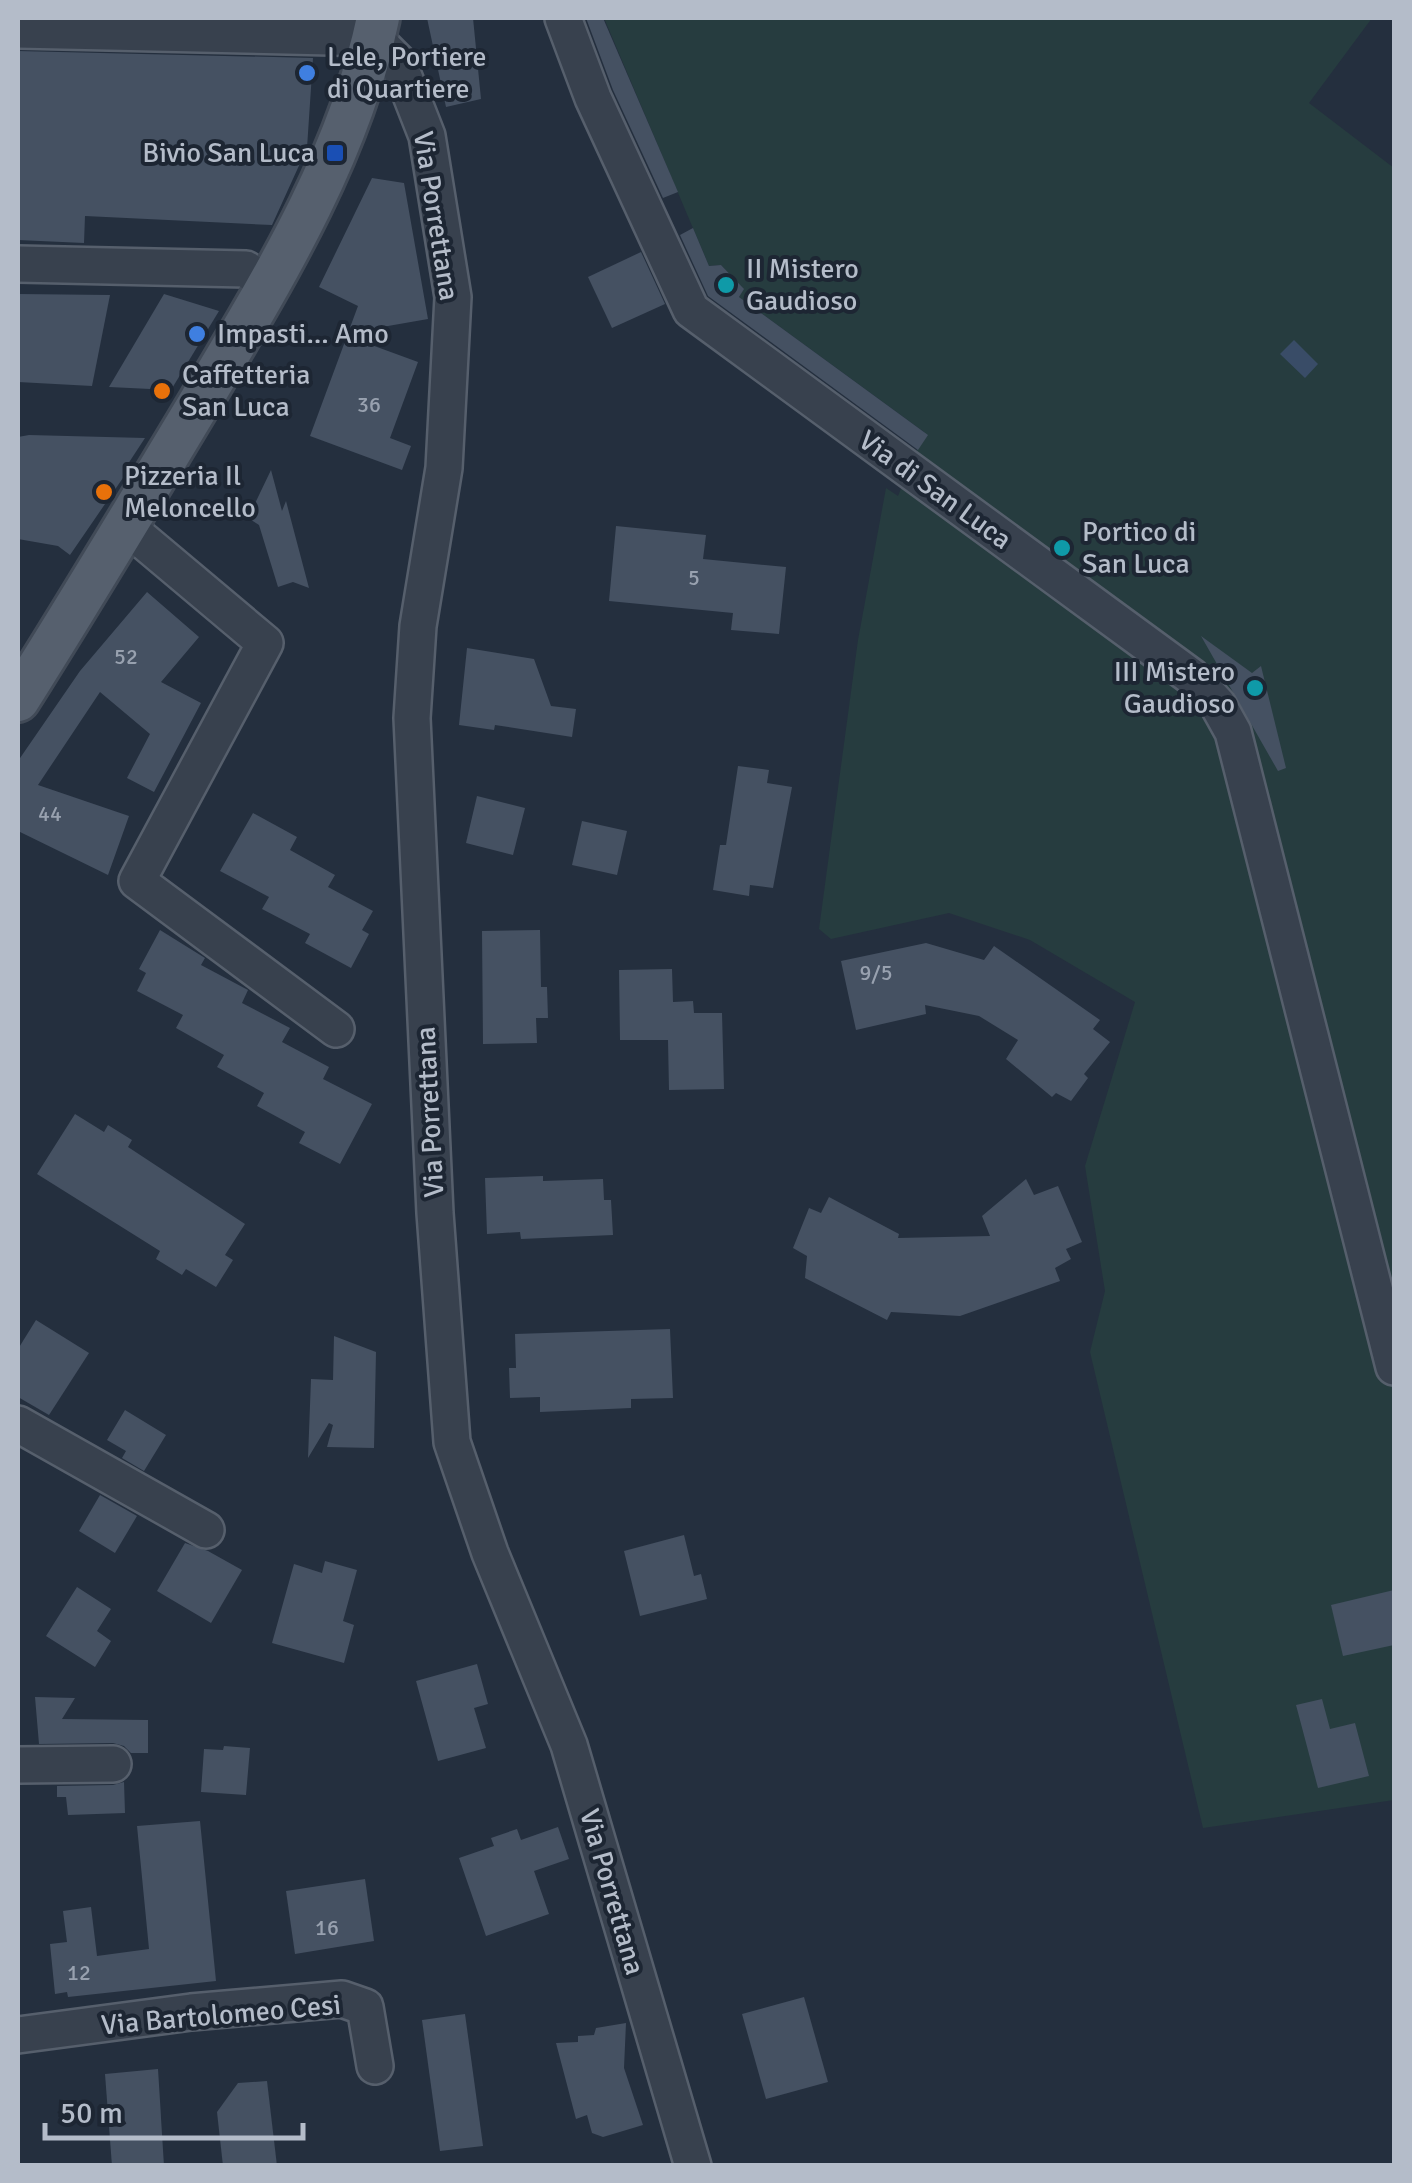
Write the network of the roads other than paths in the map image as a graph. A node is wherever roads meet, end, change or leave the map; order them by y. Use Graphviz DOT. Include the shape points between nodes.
graph roads {
  1 [pos="563,18"];
  2 [pos="376,28"];
  3 [pos="18,30"];
  4 [pos="18,264"];
  5 [pos="269,286"];
  6 [pos="127,526"];
  7 [pos="18,700"];
  8 [pos="336,1029"];
  9 [pos="1394,1367"];
  10 [pos="18,1424"];
  11 [pos="206,1530"];
  12 [pos="113,1764"];
  13 [pos="18,1765"];
  14 [pos="18,2035"];
  15 [pos="375,2066"];
  16 [pos="692,2166"];
  1 -- 9 [label="street, Via di San Luca" via="691,310 1192,677 1218,705 1232,732"];
  2 -- 3 [label="street"];
  2 -- 5 [label="main road" via="335,153"];
  2 -- 16 [label="street, Via Porrettana" via="398,62 427,136 453,297 444,468 418,626 412,718 452,1442 569,1745"];
  4 -- 5 [label="street" via="246,269"];
  5 -- 6 [label="main road"];
  6 -- 7 [label="main road"];
  6 -- 8 [label="street" via="265,643 137,881"];
  10 -- 11 [label="street"];
  12 -- 13 [label="street"];
  14 -- 15 [label="street, Via Bartolomeo Cesi" via="342,1999 365,2007"];
}
